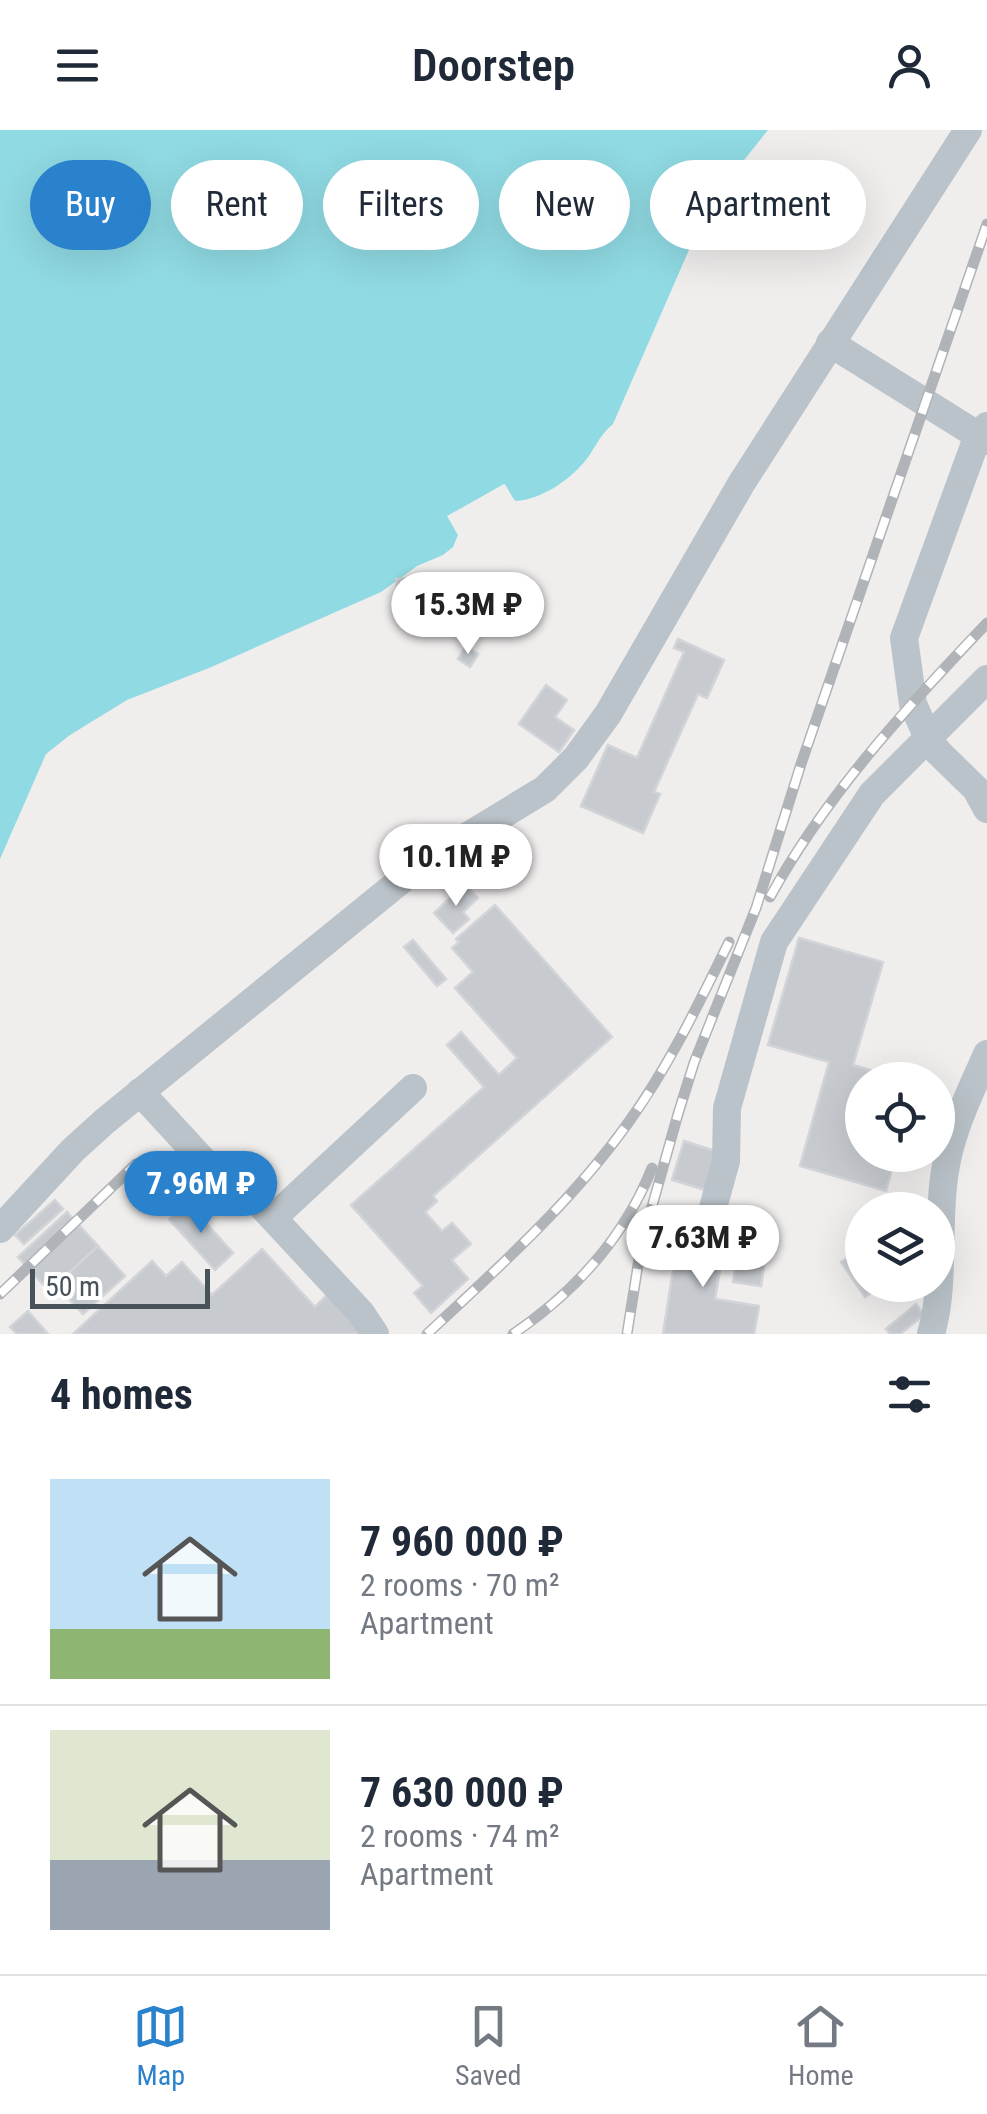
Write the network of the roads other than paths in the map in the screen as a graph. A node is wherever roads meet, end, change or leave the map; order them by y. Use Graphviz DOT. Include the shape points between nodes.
graph roads {
  1 [pos="968,130"];
  2 [pos="830,343"];
  3 [pos="984,434"];
  4 [pos="987,679"];
  5 [pos="928,738"];
  6 [pos="987,809"];
  7 [pos="987,1054"];
  8 [pos="414,1088"];
  9 [pos="140,1092"];
  10 [pos="712,1215"];
  11 [pos="273,1218"];
  12 [pos="0,1229"];
  13 [pos="374,1334"];
  14 [pos="930,1334"];
  1 -- 2 [label="street"];
  2 -- 3 [label="street"];
  2 -- 9 [label="street" via="608,714 560,776 420,865"];
  3 -- 5 [label="street" via="904,638 912,704"];
  4 -- 5 [label="street"];
  5 -- 6 [label="street"];
  5 -- 10 [label="street" via="872,794 774,942 727,1108 726,1161"];
  7 -- 14 [label="street" via="945,1166"];
  8 -- 11 [label="street"];
  9 -- 11 [label="street" via="234,1194 258,1202"];
  9 -- 12 [label="street" via="73,1150"];
  11 -- 13 [label="street"];
}
